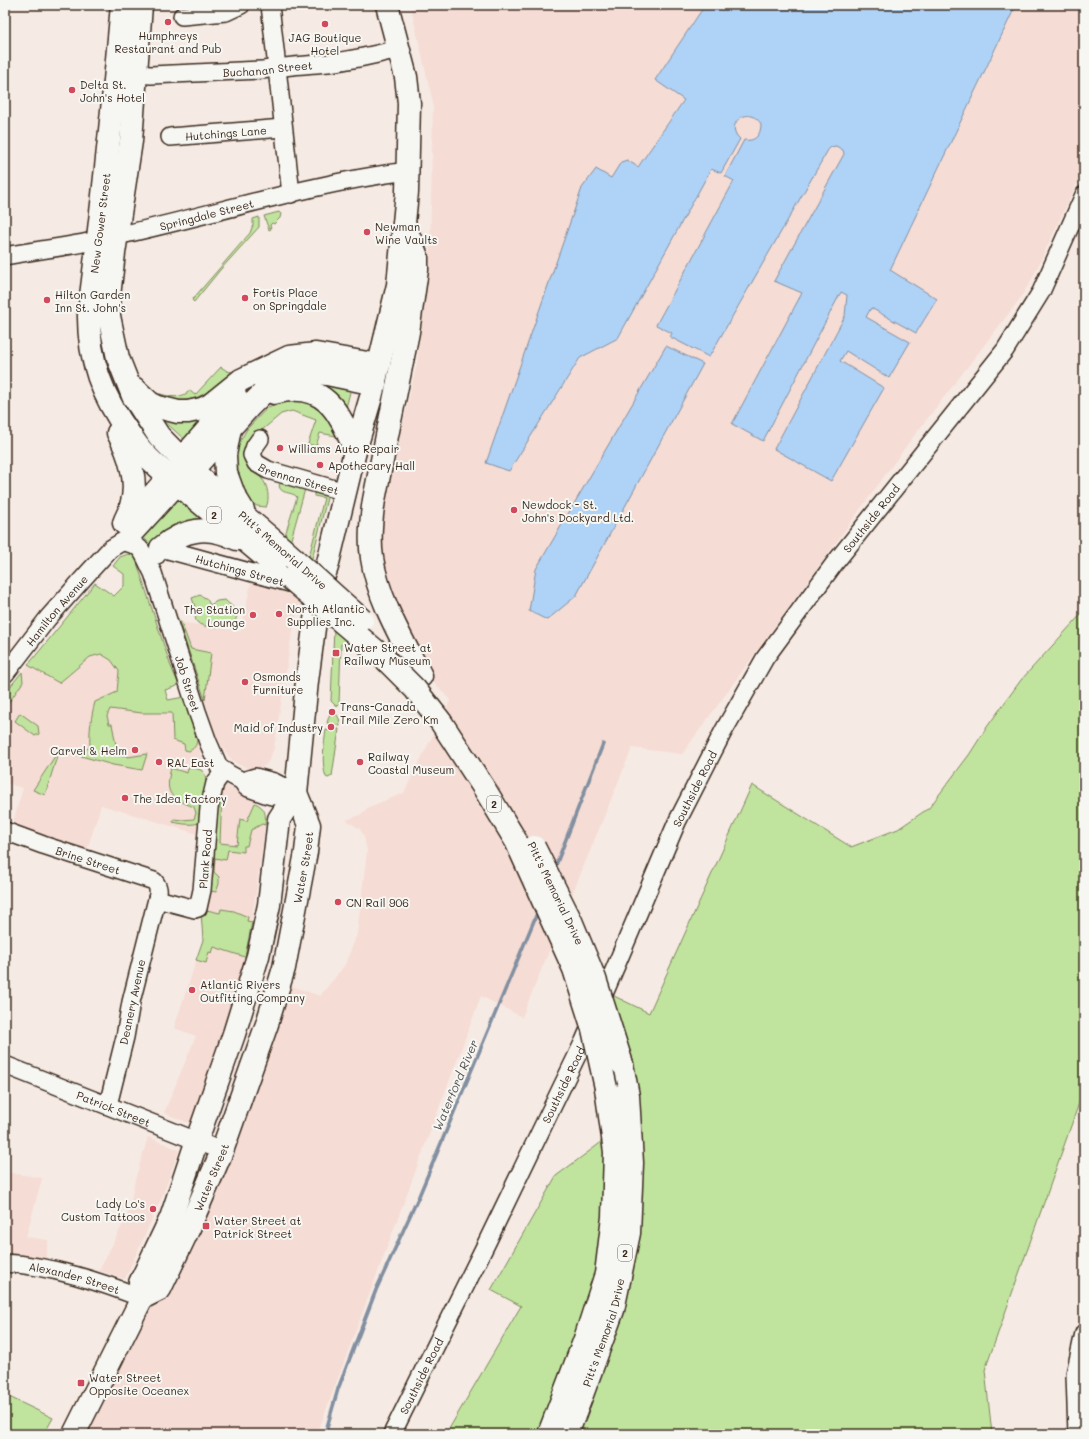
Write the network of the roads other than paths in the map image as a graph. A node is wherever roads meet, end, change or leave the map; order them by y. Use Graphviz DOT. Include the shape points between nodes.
graph roads {
  1 [pos="122,5"];
  2 [pos="141,5"];
  3 [pos="241,5"];
  4 [pos="270,5"];
  5 [pos="387,5"];
  6 [pos="182,16"];
  7 [pos="398,49"];
  8 [pos="278,67"];
  9 [pos="136,74"];
  10 [pos="283,128"];
  11 [pos="170,137"];
  12 [pos="408,171"];
  13 [pos="291,194"];
  14 [pos="1084,195"];
  15 [pos="405,226"];
  16 [pos="107,238"];
  17 [pos="5,256"];
  18 [pos="263,371"];
  19 [pos="377,374"];
  20 [pos="125,379"];
  21 [pos="257,399"];
  22 [pos="110,405"];
  23 [pos="230,428"];
  24 [pos="260,439"];
  25 [pos="355,452"];
  26 [pos="180,472"];
  27 [pos="345,492"];
  28 [pos="254,523"];
  29 [pos="119,538"];
  30 [pos="249,544"];
  31 [pos="161,548"];
  32 [pos="153,572"];
  33 [pos="319,590"];
  34 [pos="5,674"];
  35 [pos="421,676"];
  36 [pos="224,771"];
  37 [pos="296,793"];
  38 [pos="5,831"];
  39 [pos="158,899"];
  40 [pos="5,1065"];
  41 [pos="108,1105"];
  42 [pos="196,1140"];
  43 [pos="222,1151"];
  44 [pos="5,1263"];
  45 [pos="142,1298"];
  46 [pos="1084,1333"];
  47 [pos="74,1434"];
  48 [pos="392,1434"];
  49 [pos="548,1434"];
  50 [pos="567,1434"];
  51 [pos="1077,1434"];
  1 -- 16 [label="main road, New Gower Street" via="101,223"];
  2 -- 9 [label="main road, New Gower Street"];
  3 -- 6 [label="street" via="226,12"];
  4 -- 8 [label="street"];
  5 -- 7 [label="main road"];
  7 -- 8 [label="street, Buchanan Street" via="352,59"];
  7 -- 12 [label="main road" via="406,78 409,103"];
  8 -- 9 [label="street, Buchanan Street" via="263,70"];
  8 -- 10 [label="street"];
  9 -- 16 [label="main road, New Gower Street" via="131,141"];
  10 -- 11 [label="street, Hutchings Lane"];
  10 -- 13 [label="street"];
  12 -- 13 [label="street, Springdale Street" via="379,174"];
  12 -- 15 [label="main road"];
  13 -- 16 [label="street, Springdale Street"];
  14 -- 48 [label="street, Southside Road" via="1041,292 1005,350 834,564 765,658 723,732 678,822 584,1041"];
  15 -- 19 [label="main road" via="398,285"];
  15 -- 35 [label="main road" via="417,257 417,270 402,364 370,520 370,537 375,575 398,631"];
  16 -- 17 [label="street, Springdale Street"];
  16 -- 20 [label="main road, New Gower Street" via="109,316 114,344"];
  16 -- 22 [label="main road, New Gower Street" via="89,312 89,326 96,369"];
  18 -- 19 [label="main road" via="289,357 302,355 327,356"];
  18 -- 20 [label="main road" via="241,380 210,405 188,412 178,412 150,403"];
  18 -- 26 [label="main road" via="238,394"];
  19 -- 21 [label="main road" via="314,372 298,375 278,382"];
  19 -- 25 [label="main road"];
  20 -- 26 [label="main road, New Gower Street" via="132,396"];
  21 -- 23 [label="main road"];
  21 -- 25 [label="main road" via="291,389 315,394 331,406 341,418"];
  22 -- 26 [label="main road, New Gower Street" via="143,452"];
  22 -- 29 [label="main road" via="134,478 132,505"];
  23 -- 26 [label="main road"];
  23 -- 28 [label="main road" via="225,455 226,473 240,508"];
  24 -- 27 [label="street, Brennan Street" via="252,456 256,464 268,470"];
  25 -- 27 [label="main road"];
  26 -- 28 [label="main road, Pitt's Memorial Drive / 2" via="223,498"];
  26 -- 29 [label="street, Hamilton Avenue" via="132,535"];
  26 -- 30 [label="main road, Pitt's Memorial Drive / 2"];
  27 -- 33 [label="main road"];
  28 -- 35 [label="main road, Pitt's Memorial Drive / 2, bridge"];
  29 -- 32 [label="street, Job Street" via="143,551"];
  29 -- 34 [label="street, Hamilton Avenue" via="48,618"];
  30 -- 31 [label="main road" via="226,533 202,530 184,533 171,539"];
  30 -- 49 [label="main road, Pitt's Memorial Drive / 2, bridge" via="382,656 415,688 441,722 516,841 574,969 593,1029 606,1088 615,1152 613,1217 606,1274 585,1339"];
  31 -- 32 [label="street"];
  31 -- 33 [label="street, Hutchings Street"];
  32 -- 36 [label="street, Job Street" via="178,656 208,742 216,762"];
  33 -- 37 [label="main road"];
  35 -- 50 [label="main road, Pitt's Memorial Drive / 2, bridge" via="455,720 510,803 544,865 595,979 622,1064 628,1096 632,1163 629,1234 613,1310"];
  36 -- 37 [label="street, Job Street" via="242,781 255,777 274,782"];
  36 -- 39 [label="street, Plank Road" via="215,783 209,808 202,890 198,908"];
  37 -- 42 [label="main road, Water Street" via="279,819 270,898 258,956 234,1034"];
  37 -- 43 [label="main road, Water Street" via="309,825 285,964"];
  38 -- 39 [label="street, Brine Street" via="154,881 159,890"];
  39 -- 41 [label="street, Deanery Avenue" via="132,995"];
  40 -- 41 [label="street, Patrick Street"];
  41 -- 42 [label="street, Patrick Street"];
  42 -- 43 [label="street, Patrick Street"];
  42 -- 45 [label="main road, Water Street" via="171,1218 140,1283"];
  43 -- 45 [label="main road, Water Street" via="160,1289"];
  44 -- 45 [label="street, Alexander Street" via="70,1274"];
  45 -- 47 [label="main road"];
  46 -- 51 [label="street" via="1075,1374"];
}
